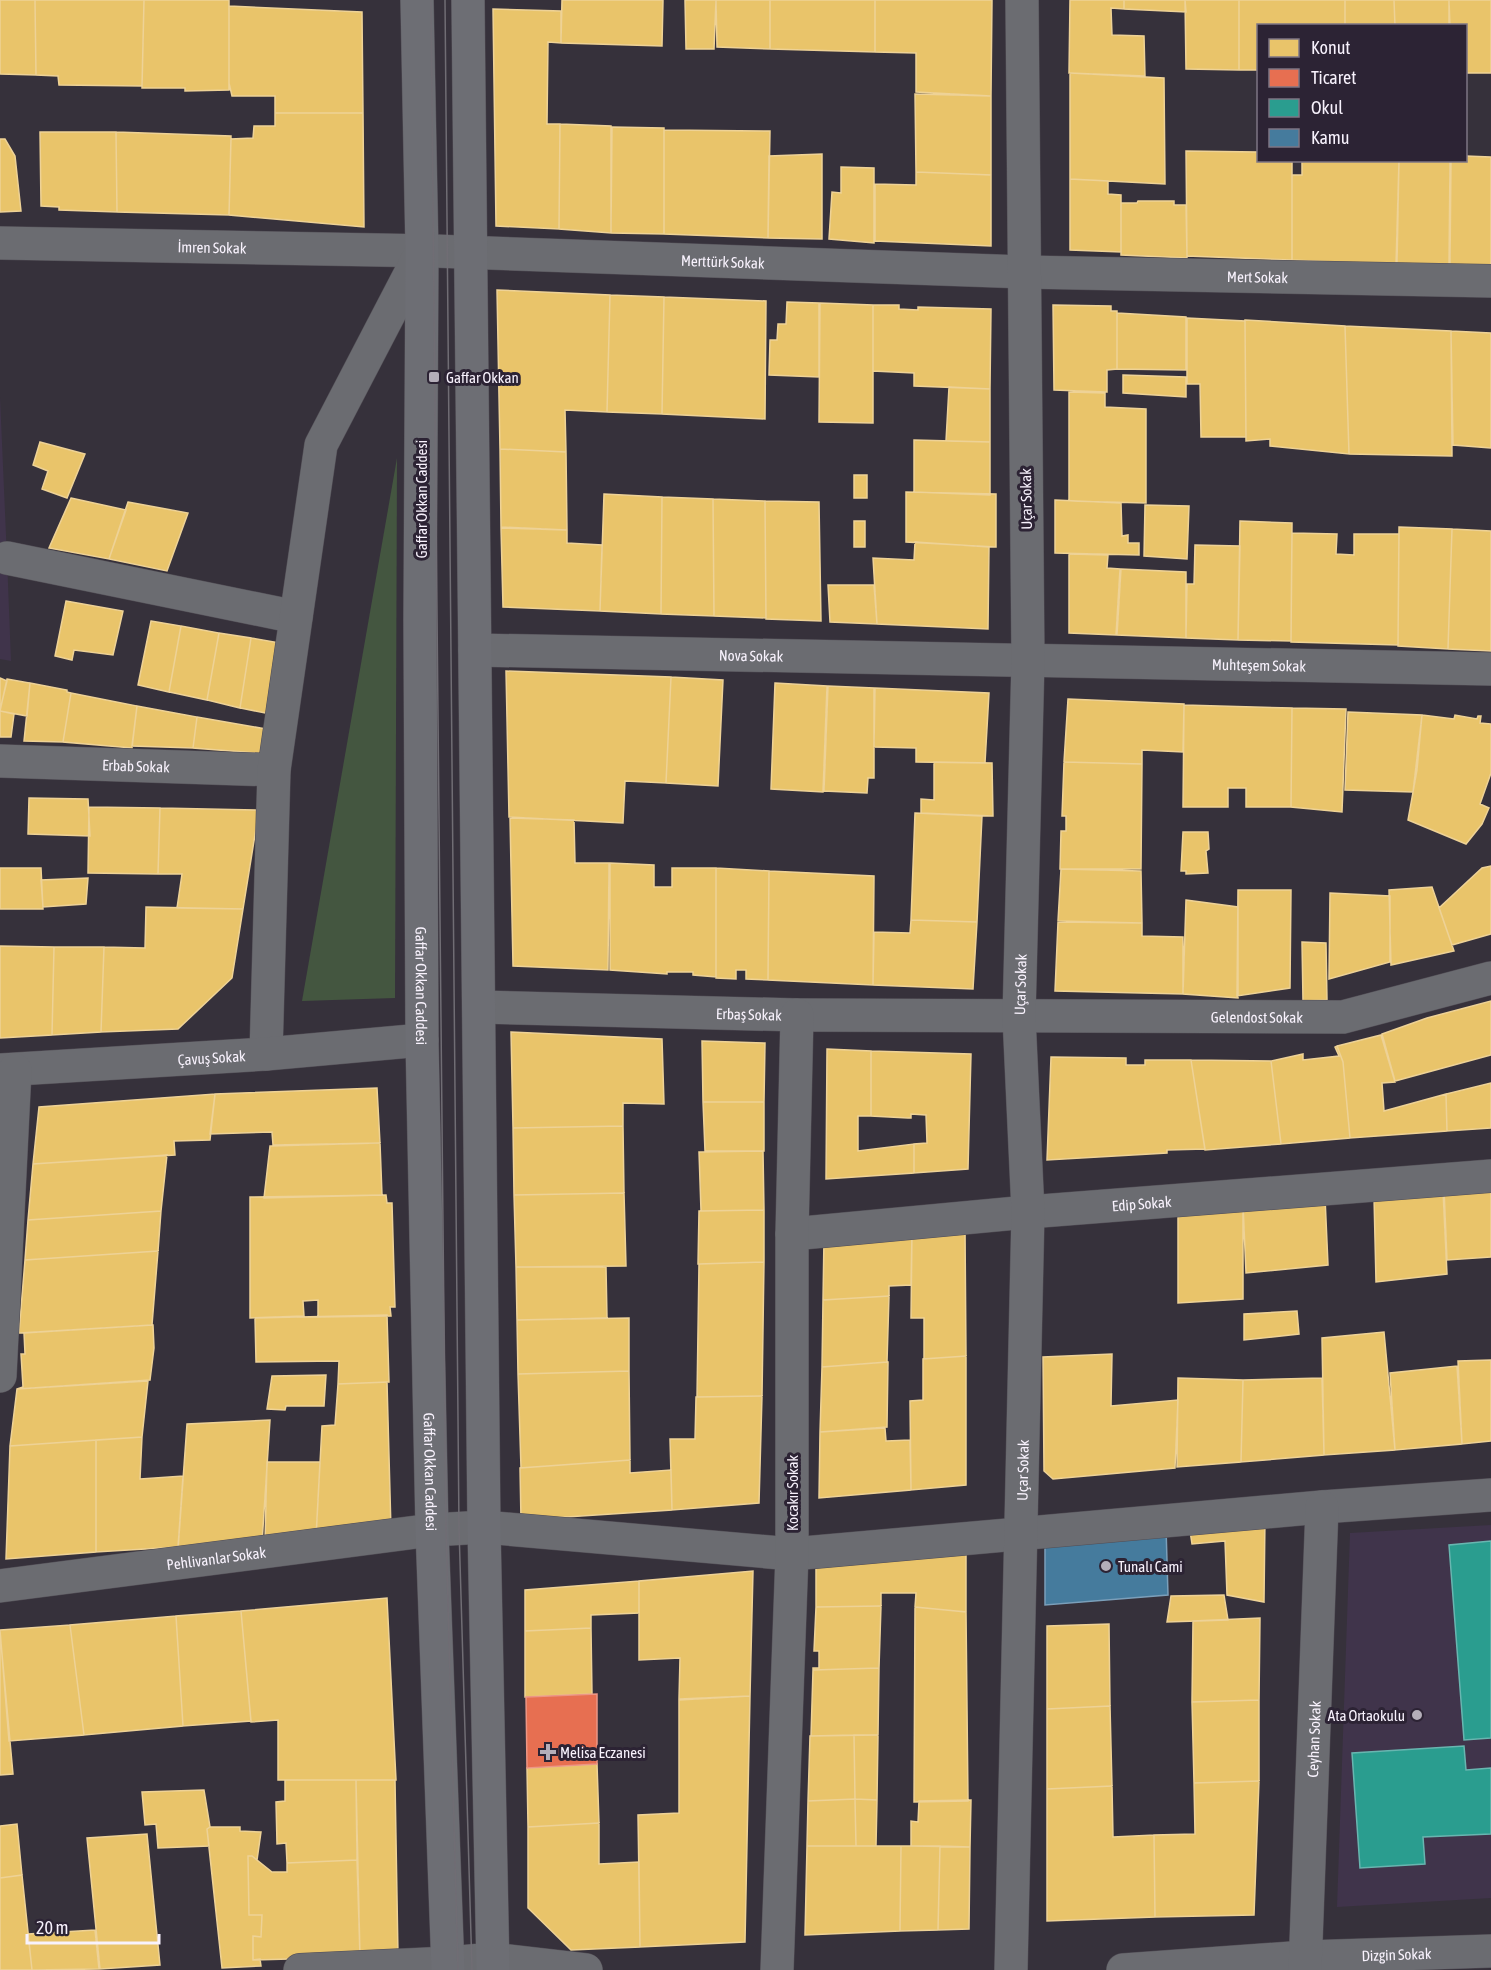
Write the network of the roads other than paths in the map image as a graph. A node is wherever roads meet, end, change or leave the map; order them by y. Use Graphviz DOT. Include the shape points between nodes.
graph roads {
  1 [pos="417,0"];
  2 [pos="468,0"];
  3 [pos="1022,0"];
  4 [pos="0,243"];
  5 [pos="422,251"];
  6 [pos="471,252"];
  7 [pos="1024,272"];
  8 [pos="1491,281"];
  9 [pos="7,558"];
  10 [pos="296,617"];
  11 [pos="475,650"];
  12 [pos="1028,660"];
  13 [pos="1491,669"];
  14 [pos="0,760"];
  15 [pos="274,770"];
  16 [pos="1491,978"];
  17 [pos="479,1007"];
  18 [pos="797,1015"];
  19 [pos="1019,1017"];
  20 [pos="422,1040"];
  21 [pos="266,1054"];
  22 [pos="8,1070"];
  23 [pos="1491,1176"];
  24 [pos="1028,1212"];
  25 [pos="792,1234"];
  26 [pos="0,1376"];
  27 [pos="1491,1495"];
  28 [pos="1322,1507"];
  29 [pos="484,1527"];
  30 [pos="432,1530"];
  31 [pos="1020,1534"];
  32 [pos="792,1554"];
  33 [pos="0,1586"];
  34 [pos="1491,1951"];
  35 [pos="1305,1964"];
  36 [pos="493,1965"];
  37 [pos="448,1966"];
  38 [pos="300,1970"];
  39 [pos="586,1970"];
  40 [pos="777,1970"];
  41 [pos="1011,1970"];
  42 [pos="1123,1970"];
  1 -- 5 [label="main road, Gaffar Okkan Caddesi"];
  2 -- 6 [label="main road"];
  3 -- 7 [label="street, Uçar Sokak"];
  4 -- 5 [label="street, İmren Sokak"];
  5 -- 6 [label="street, Merttürk Sokak"];
  5 -- 10 [label="street" via="321,445"];
  5 -- 20 [label="main road, Gaffar Okkan Caddesi"];
  6 -- 7 [label="street, Merttürk Sokak"];
  6 -- 11 [label="main road"];
  7 -- 8 [label="street, Mert Sokak"];
  7 -- 12 [label="street, Uçar Sokak"];
  9 -- 10 [label="street"];
  10 -- 15 [label="street"];
  11 -- 12 [label="street, Nova Sokak"];
  11 -- 17 [label="main road"];
  12 -- 13 [label="street, Muhteşem Sokak"];
  12 -- 19 [label="street, Uçar Sokak"];
  14 -- 15 [label="street, Erbab Sokak"];
  15 -- 21 [label="street"];
  16 -- 19 [label="street, Gelendost Sokak" via="1343,1017"];
  17 -- 18 [label="street, Erbaş Sokak"];
  17 -- 29 [label="main road"];
  18 -- 19 [label="street, Erbaş Sokak"];
  18 -- 25 [label="street, Kocakır Sokak"];
  19 -- 24 [label="street, Uçar Sokak"];
  20 -- 21 [label="street, Çavuş Sokak"];
  20 -- 30 [label="main road, Gaffar Okkan Caddesi"];
  21 -- 22 [label="street, Çavuş Sokak"];
  22 -- 26 [label="street"];
  23 -- 24 [label="street, Edip Sokak"];
  24 -- 25 [label="street, Edip Sokak"];
  24 -- 31 [label="street, Uçar Sokak"];
  25 -- 32 [label="street, Kocakır Sokak"];
  27 -- 28 [label="street, Pehlivanlar Sokak"];
  28 -- 31 [label="street, Pehlivanlar Sokak"];
  28 -- 35 [label="street, Ceyhan Sokak"];
  29 -- 30 [label="street, Pehlivanlar Sokak"];
  29 -- 32 [label="street, Pehlivanlar Sokak"];
  29 -- 36 [label="main road"];
  30 -- 33 [label="street, Pehlivanlar Sokak"];
  30 -- 37 [label="main road, Gaffar Okkan Caddesi"];
  31 -- 32 [label="street, Pehlivanlar Sokak"];
  31 -- 41 [label="street, Uçar Sokak"];
  32 -- 40 [label="street, Kocakır Sokak"];
  34 -- 35 [label="street, Dizgin Sokak"];
  35 -- 42 [label="street, Dizgin Sokak"];
  36 -- 37 [label="street" via="471,1960"];
  36 -- 39 [label="street"];
  37 -- 38 [label="street"];
}
